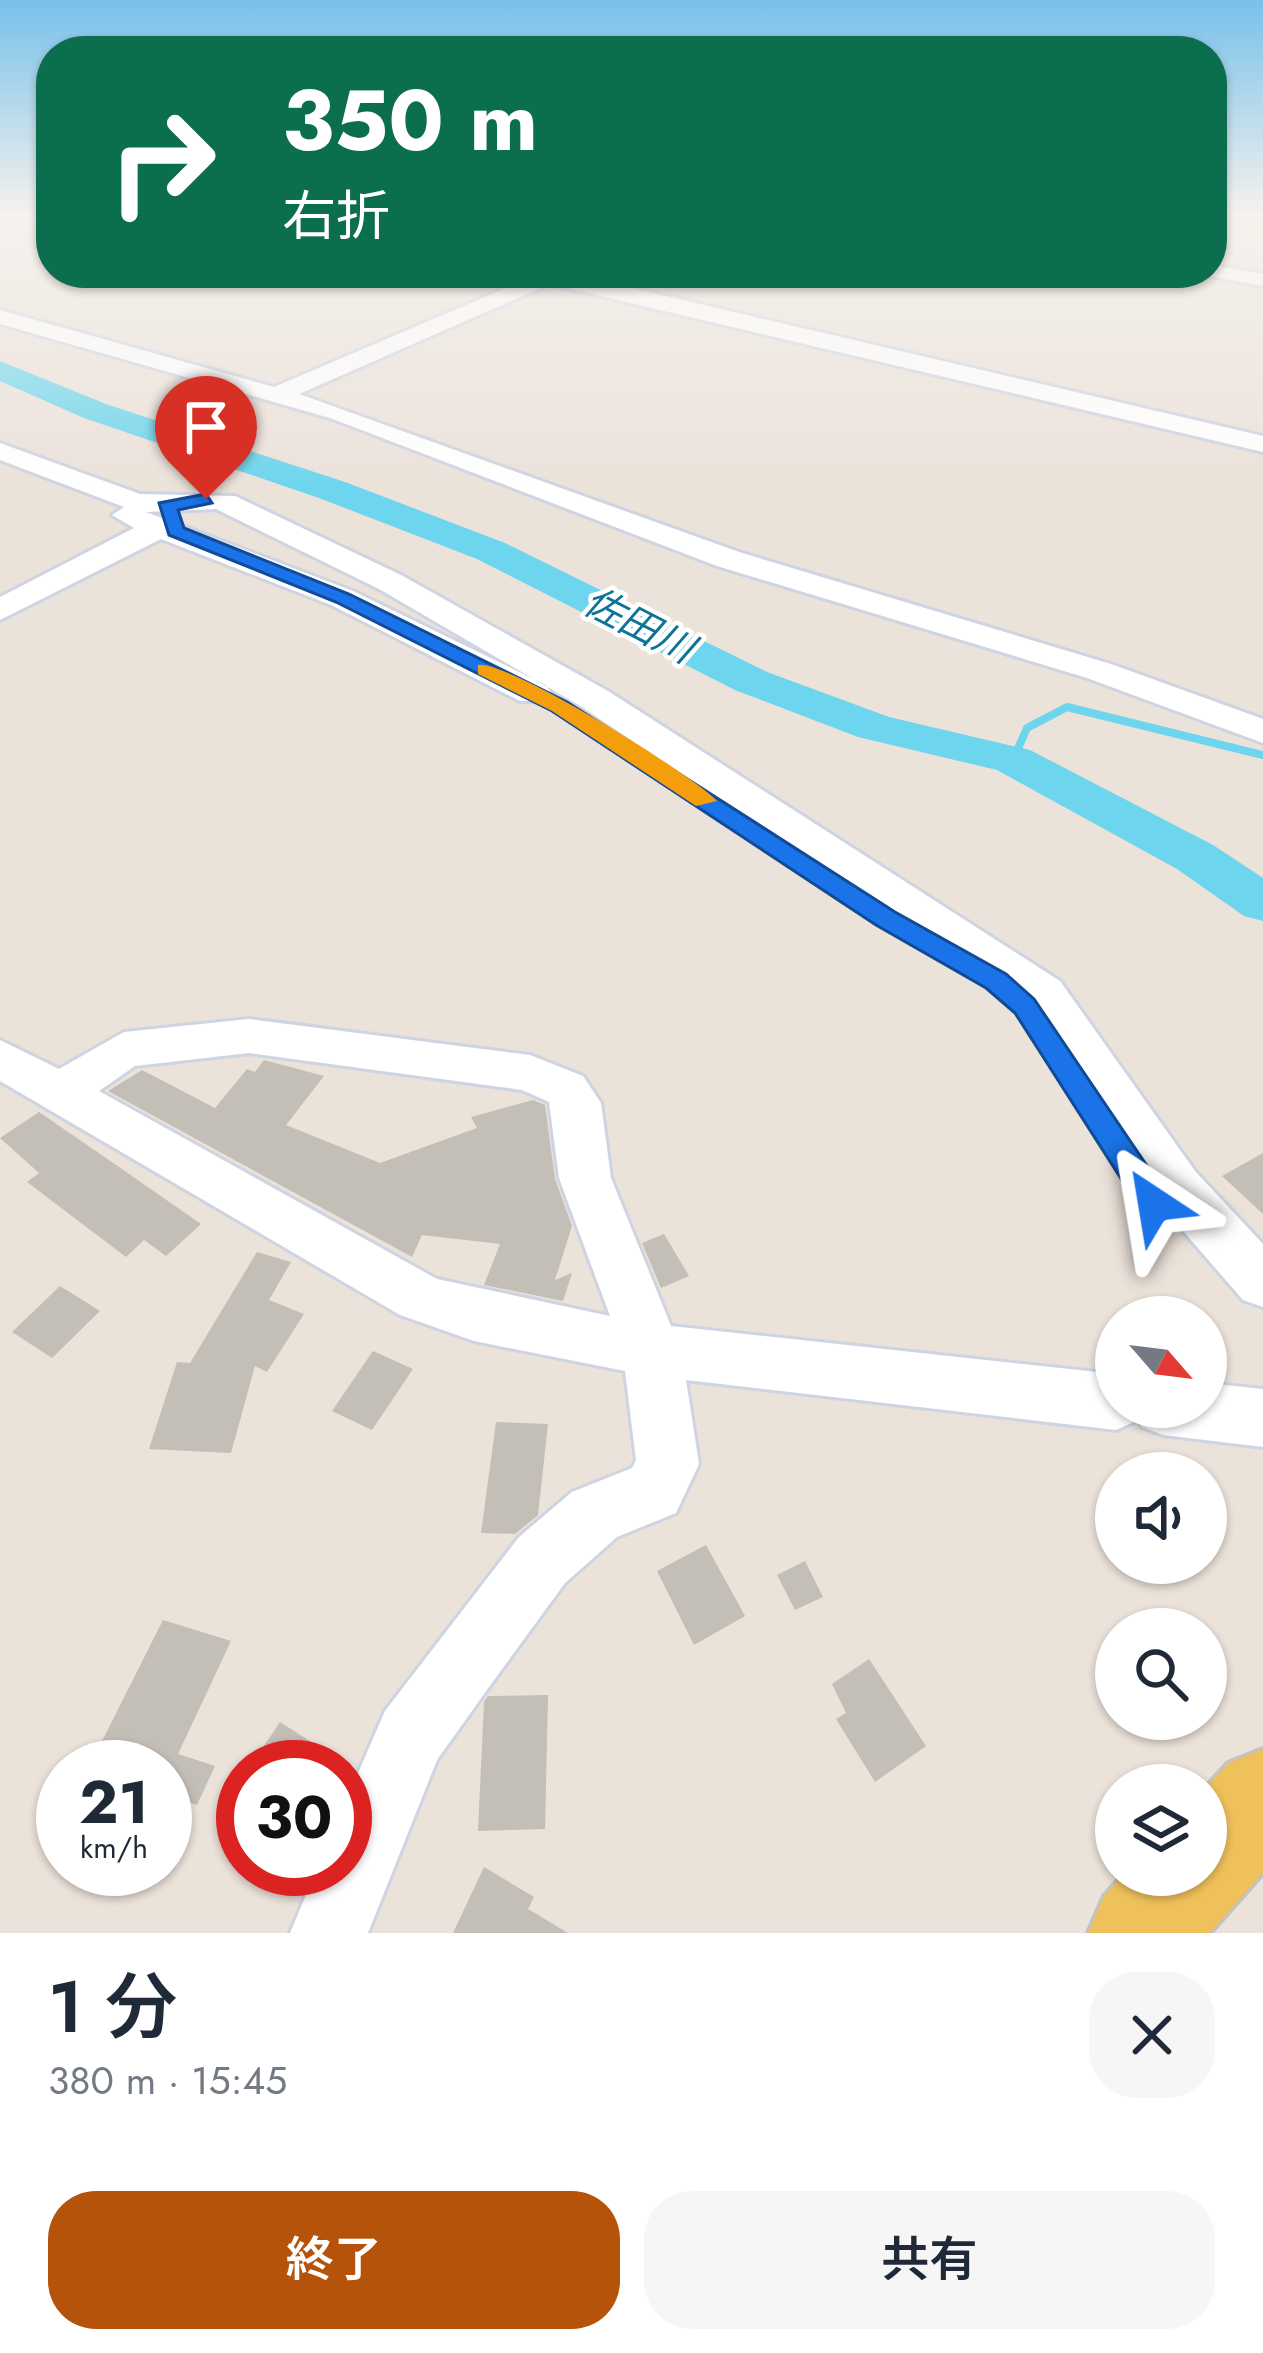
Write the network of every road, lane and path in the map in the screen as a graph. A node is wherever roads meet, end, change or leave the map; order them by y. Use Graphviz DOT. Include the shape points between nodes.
graph roads {
  1 [pos="473,306"];
  2 [pos="681,306"];
  3 [pos="0,317"];
  4 [pos="0,330"];
  5 [pos="276,394"];
  6 [pos="1263,444"];
  7 [pos="0,451"];
  8 [pos="0,469"];
  9 [pos="170,519"];
  10 [pos="0,610"];
  11 [pos="900,613"];
  12 [pos="1263,732"];
  13 [pos="0,1058"];
  14 [pos="60,1093"];
  15 [pos="1263,1283"];
  16 [pos="1263,1311"];
  17 [pos="652,1350"];
  18 [pos="1095,1400"];
  19 [pos="1227,1414"];
  20 [pos="1263,1418"];
  21 [pos="1263,1798"];
  22 [pos="1227,1838"];
  23 [pos="1174,1896"];
  24 [pos="329,1933"];
  25 [pos="1141,1933"];
  1 -- 5 [label="street"];
  2 -- 6 [label="street"];
  3 -- 5 [label="street"];
  4 -- 11 [label="street" via="335,428 810,611"];
  5 -- 11 [label="street" via="728,559"];
  7 -- 9 [label="street"];
  8 -- 9 [label="street"];
  9 -- 10 [label="street"];
  9 -- 15 [label="street" via="206,499 225,502 475,627 1006,965 1064,1016 1176,1186"];
  9 -- 16 [label="street" via="560,706 996,981 1024,1006 1154,1204"];
  11 -- 12 [label="street" via="1100,671"];
  13 -- 14 [label="street"];
  14 -- 17 [label="street" via="420,1298"];
  14 -- 17 [label="street" via="124,1049 249,1036 551,1080 576,1102 585,1178"];
  17 -- 18 [label="street"];
  17 -- 24 [label="street" via="668,1464 662,1479 654,1491 595,1514 542,1560 459,1669 410,1736"];
  19 -- 20 [label="street"];
  21 -- 22 [label="main road"];
  23 -- 25 [label="main road"];
}
